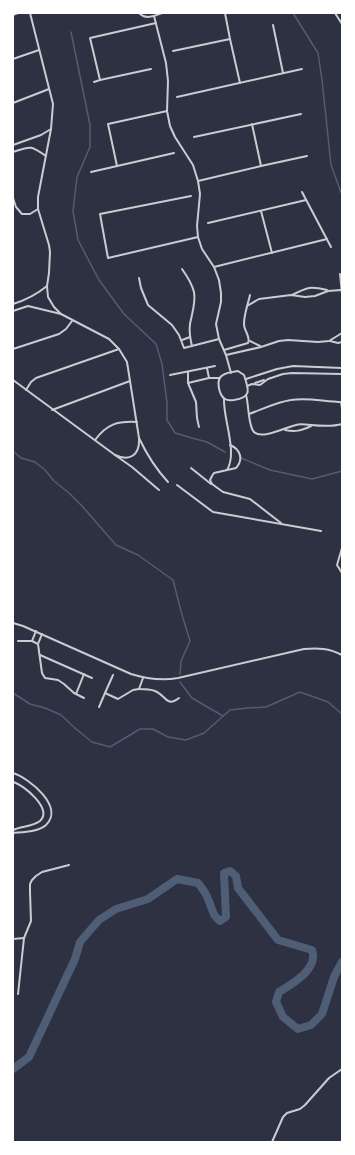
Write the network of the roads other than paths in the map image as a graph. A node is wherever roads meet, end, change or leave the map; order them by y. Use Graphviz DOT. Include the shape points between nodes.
graph roads {
  1 [pos="18,13"];
  2 [pos="30,13"];
  3 [pos="139,13"];
  4 [pos="162,13"];
  5 [pos="225,13"];
  6 [pos="335,13"];
  7 [pos="13,15"];
  8 [pos="154,16"];
  9 [pos="156,23"];
  10 [pos="342,24"];
  11 [pos="273,25"];
  12 [pos="230,39"];
  13 [pos="39,50"];
  14 [pos="173,51"];
  15 [pos="13,59"];
  16 [pos="151,69"];
  17 [pos="302,69"];
  18 [pos="283,73"];
  19 [pos="100,80"];
  20 [pos="94,82"];
  21 [pos="240,83"];
  22 [pos="50,89"];
  23 [pos="177,97"];
  24 [pos="13,103"];
  25 [pos="167,111"];
  26 [pos="301,114"];
  27 [pos="252,124"];
  28 [pos="51,129"];
  29 [pos="194,137"];
  30 [pos="13,145"];
  31 [pos="13,152"];
  32 [pos="174,153"];
  33 [pos="46,156"];
  34 [pos="307,156"];
  35 [pos="117,166"];
  36 [pos="261,166"];
  37 [pos="91,172"];
  38 [pos="198,181"];
  39 [pos="302,192"];
  40 [pos="191,196"];
  41 [pos="13,198"];
  42 [pos="306,200"];
  43 [pos="38,209"];
  44 [pos="261,211"];
  45 [pos="208,223"];
  46 [pos="198,237"];
  47 [pos="327,239"];
  48 [pos="331,247"];
  49 [pos="272,253"];
  50 [pos="214,267"];
  51 [pos="182,269"];
  52 [pos="340,274"];
  53 [pos="139,278"];
  54 [pos="47,286"];
  55 [pos="341,290"];
  56 [pos="328,291"];
  57 [pos="342,294"];
  58 [pos="250,295"];
  59 [pos="291,295"];
  60 [pos="13,304"];
  61 [pos="247,306"];
  62 [pos="13,311"];
  63 [pos="61,314"];
  64 [pos="72,321"];
  65 [pos="342,333"];
  66 [pos="190,337"];
  67 [pos="219,339"];
  68 [pos="182,340"];
  69 [pos="249,341"];
  70 [pos="329,341"];
  71 [pos="342,342"];
  72 [pos="192,346"];
  73 [pos="261,347"];
  74 [pos="13,348"];
  75 [pos="119,349"];
  76 [pos="224,350"];
  77 [pos="226,355"];
  78 [pos="215,366"];
  79 [pos="207,368"];
  80 [pos="342,368"];
  81 [pos="188,372"];
  82 [pos="230,373"];
  83 [pos="266,373"];
  84 [pos="342,374"];
  85 [pos="170,375"];
  86 [pos="209,378"];
  87 [pos="220,378"];
  88 [pos="247,379"];
  89 [pos="269,379"];
  90 [pos="13,380"];
  91 [pos="130,381"];
  92 [pos="188,383"];
  93 [pos="247,386"];
  94 [pos="26,390"];
  95 [pos="246,396"];
  96 [pos="224,399"];
  97 [pos="342,402"];
  98 [pos="342,408"];
  99 [pos="52,410"];
  100 [pos="249,414"];
  101 [pos="137,422"];
  102 [pos="342,424"];
  103 [pos="312,425"];
  104 [pos="199,427"];
  105 [pos="284,430"];
  106 [pos="139,438"];
  107 [pos="95,440"];
  108 [pos="230,445"];
  109 [pos="115,455"];
  110 [pos="191,468"];
  111 [pos="227,470"];
  112 [pos="168,482"];
  113 [pos="212,484"];
  114 [pos="177,485"];
  115 [pos="160,490"];
  116 [pos="281,524"];
  117 [pos="321,531"];
  118 [pos="342,548"];
  119 [pos="342,573"];
  120 [pos="13,623"];
  121 [pos="36,631"];
  122 [pos="42,634"];
  123 [pos="32,640"];
  124 [pos="18,642"];
  125 [pos="38,644"];
  126 [pos="40,655"];
  127 [pos="342,655"];
  128 [pos="84,674"];
  129 [pos="113,675"];
  130 [pos="92,678"];
  131 [pos="143,678"];
  132 [pos="138,689"];
  133 [pos="105,693"];
  134 [pos="76,694"];
  135 [pos="84,698"];
  136 [pos="179,698"];
  137 [pos="99,707"];
  138 [pos="13,773"];
  139 [pos="13,782"];
  140 [pos="13,832"];
  141 [pos="68,865"];
  142 [pos="24,938"];
  143 [pos="13,939"];
  144 [pos="18,994"];
  145 [pos="342,1069"];
  146 [pos="272,1142"];
  1 -- 7 [label="street"];
  2 -- 13 [label="street"];
  3 -- 8 [label="street" via="147,18"];
  4 -- 8 [label="street"];
  5 -- 12 [label="street"];
  6 -- 10 [label="street"];
  8 -- 9 [label="street"];
  9 -- 19 [label="street" via="90,38"];
  9 -- 25 [label="street" via="166,63"];
  11 -- 18 [label="street"];
  12 -- 14 [label="street"];
  12 -- 21 [label="street"];
  13 -- 15 [label="street"];
  13 -- 22 [label="street"];
  16 -- 19 [label="street"];
  17 -- 18 [label="street"];
  18 -- 21 [label="street"];
  19 -- 20 [label="street"];
  21 -- 23 [label="street"];
  22 -- 24 [label="street"];
  22 -- 28 [label="street" via="53,104"];
  25 -- 35 [label="street" via="108,124"];
  25 -- 38 [label="street" via="170,126 193,165"];
  26 -- 27 [label="street"];
  27 -- 29 [label="street"];
  27 -- 36 [label="street"];
  28 -- 30 [label="street"];
  28 -- 33 [label="street"];
  31 -- 33 [label="street" via="34,148"];
  32 -- 35 [label="street"];
  33 -- 43 [label="street"];
  34 -- 36 [label="street"];
  35 -- 37 [label="street"];
  36 -- 38 [label="street"];
  38 -- 46 [label="street"];
  39 -- 42 [label="street"];
  40 -- 46 [label="street" via="100,214 108,258"];
  41 -- 43 [label="street" via="22,214 30,214"];
  42 -- 44 [label="street"];
  42 -- 47 [label="street"];
  43 -- 54 [label="street" via="49,245"];
  44 -- 45 [label="street"];
  44 -- 49 [label="street"];
  46 -- 50 [label="street"];
  47 -- 48 [label="street"];
  47 -- 49 [label="street"];
  49 -- 50 [label="street"];
  50 -- 67 [label="street" via="221,293 216,324"];
  51 -- 66 [label="street" via="194,292"];
  52 -- 55 [label="street"];
  53 -- 68 [label="street" via="148,305 169,322"];
  54 -- 60 [label="street" via="38,294"];
  54 -- 63 [label="street" via="48,297"];
  55 -- 56 [label="street"];
  55 -- 57 [label="street"];
  56 -- 59 [label="street" via="306,297"];
  56 -- 59 [label="street" via="314,287"];
  58 -- 61 [label="street"];
  59 -- 61 [label="street" via="259,299"];
  61 -- 69 [label="street" via="244,326"];
  62 -- 63 [label="street" via="28,306"];
  63 -- 64 [label="street"];
  64 -- 74 [label="street" via="59,334"];
  64 -- 75 [label="street" via="109,339"];
  65 -- 70 [label="street"];
  66 -- 68 [label="street"];
  66 -- 72 [label="street"];
  67 -- 72 [label="street"];
  67 -- 76 [label="street"];
  68 -- 72 [label="street" via="184,348"];
  69 -- 73 [label="street"];
  69 -- 76 [label="street"];
  70 -- 71 [label="street"];
  70 -- 73 [label="street" via="288,340"];
  73 -- 77 [label="street"];
  75 -- 91 [label="street" via="127,362"];
  75 -- 94 [label="street" via="36,378"];
  76 -- 77 [label="street"];
  77 -- 82 [label="street"];
  78 -- 79 [label="street"];
  79 -- 81 [label="street"];
  79 -- 86 [label="street"];
  80 -- 83 [label="street" via="293,366"];
  81 -- 85 [label="street"];
  81 -- 92 [label="street"];
  82 -- 87 [label="street" via="223,374"];
  82 -- 88 [label="street" via="238,371"];
  83 -- 88 [label="street"];
  83 -- 89 [label="street"];
  84 -- 89 [label="street" via="292,373"];
  86 -- 87 [label="street"];
  86 -- 92 [label="street"];
  87 -- 96 [label="street" via="218,383"];
  88 -- 93 [label="street"];
  89 -- 93 [label="street" via="260,384"];
  90 -- 94 [label="street"];
  91 -- 99 [label="street"];
  91 -- 101 [label="street"];
  92 -- 104 [label="street" via="196,402"];
  93 -- 95 [label="street"];
  94 -- 99 [label="street"];
  95 -- 96 [label="street" via="228,401"];
  95 -- 100 [label="street"];
  96 -- 108 [label="street"];
  97 -- 98 [label="street"];
  97 -- 100 [label="street" via="292,400"];
  99 -- 107 [label="street"];
  100 -- 105 [label="street" via="255,434"];
  101 -- 106 [label="street"];
  101 -- 107 [label="street" via="124,421 112,424"];
  102 -- 103 [label="street"];
  103 -- 105 [label="street" via="293,425"];
  103 -- 105 [label="street" via="294,432"];
  106 -- 109 [label="street" via="140,446 136,453 122,458"];
  106 -- 112 [label="street" via="146,453"];
  107 -- 109 [label="street"];
  108 -- 111 [label="street" via="230,464"];
  108 -- 111 [label="street" via="237,448 240,461 236,468"];
  109 -- 115 [label="street"];
  110 -- 113 [label="street"];
  111 -- 113 [label="street" via="214,473 210,480"];
  113 -- 116 [label="street" via="223,492 250,499"];
  114 -- 116 [label="street" via="213,512"];
  116 -- 117 [label="street"];
  118 -- 119 [label="street" via="337,565"];
  120 -- 121 [label="street"];
  121 -- 122 [label="street"];
  121 -- 123 [label="street"];
  122 -- 125 [label="street"];
  122 -- 131 [label="street"];
  123 -- 124 [label="street"];
  123 -- 125 [label="street"];
  125 -- 126 [label="street"];
  126 -- 128 [label="street"];
  126 -- 134 [label="street" via="45,678 58,680"];
  127 -- 131 [label="street" via="320,648 304,649 172,679"];
  128 -- 130 [label="street"];
  128 -- 134 [label="street"];
  129 -- 133 [label="street"];
  131 -- 132 [label="street"];
  132 -- 133 [label="street" via="118,699"];
  132 -- 136 [label="street" via="153,690 170,702"];
  133 -- 137 [label="street"];
  134 -- 135 [label="street"];
  138 -- 140 [label="street" via="29,781 45,797 51,815 46,825 41,828"];
  139 -- 140 [label="street" via="25,789 44,812 39,822"];
  141 -- 142 [label="street" via="42,872 32,880 31,921"];
  142 -- 143 [label="street"];
  142 -- 144 [label="street"];
  145 -- 146 [label="street" via="329,1078 300,1110 287,1113 283,1117"];
}
